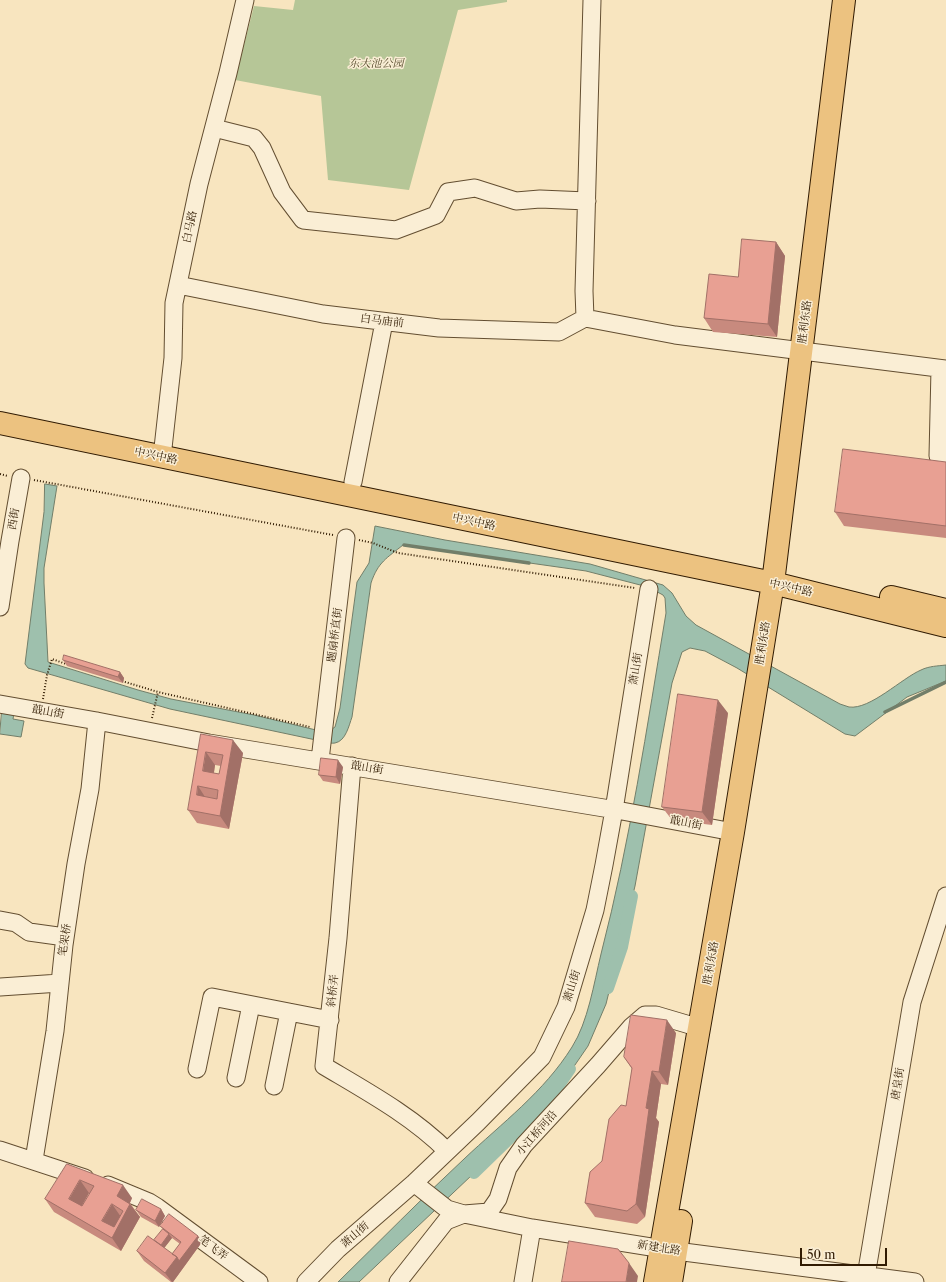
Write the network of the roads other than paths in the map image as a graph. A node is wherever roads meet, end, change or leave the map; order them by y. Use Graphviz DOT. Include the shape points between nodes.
graph roads {
  1 [pos="245,0"];
  2 [pos="592,0"];
  3 [pos="844,0"];
  4 [pos="852,0"];
  5 [pos="214,128"];
  6 [pos="587,201"];
  7 [pos="178,285"];
  8 [pos="586,318"];
  9 [pos="384,322"];
  10 [pos="807,351"];
  11 [pos="943,369"];
  12 [pos="0,408"];
  13 [pos="0,423"];
  14 [pos="162,450"];
  15 [pos="946,456"];
  16 [pos="22,478"];
  17 [pos="353,482"];
  18 [pos="346,538"];
  19 [pos="780,577"];
  20 [pos="649,590"];
  21 [pos="0,608"];
  22 [pos="946,610"];
  23 [pos="946,626"];
  24 [pos="761,693"];
  25 [pos="0,704"];
  26 [pos="97,721"];
  27 [pos="323,739"];
  28 [pos="352,766"];
  29 [pos="618,810"];
  30 [pos="733,832"];
  31 [pos="946,896"];
  32 [pos="0,920"];
  33 [pos="65,937"];
  34 [pos="60,982"];
  35 [pos="0,987"];
  36 [pos="251,1005"];
  37 [pos="289,1012"];
  38 [pos="330,1020"];
  39 [pos="700,1028"];
  40 [pos="197,1070"];
  41 [pos="236,1078"];
  42 [pos="274,1086"];
  43 [pos="0,1150"];
  44 [pos="447,1152"];
  45 [pos="34,1160"];
  46 [pos="417,1185"];
  47 [pos="464,1214"];
  48 [pos="532,1228"];
  49 [pos="668,1250"];
  50 [pos="866,1276"];
  51 [pos="259,1282"];
  52 [pos="306,1282"];
  53 [pos="398,1282"];
  54 [pos="523,1282"];
  55 [pos="655,1282"];
  56 [pos="671,1282"];
  57 [pos="915,1282"];
  1 -- 5 [label="street, 白马路"];
  2 -- 6 [label="street"];
  3 -- 10 [label="main road, 胜利东路"];
  4 -- 10 [label="main road, 胜利东路"];
  5 -- 6 [label="street" via="254,138 262,148 282,192 303,220 396,230 436,215 448,192 475,188 516,201"];
  5 -- 7 [label="street, 白马路" via="199,184"];
  6 -- 8 [label="street" via="584,291"];
  7 -- 9 [label="street, 白马庙前" via="323,314"];
  7 -- 14 [label="street, 白马路" via="174,303 173,358"];
  8 -- 9 [label="street, 白马庙前" via="559,332 439,328"];
  8 -- 10 [label="street" via="675,334"];
  9 -- 17 [label="street"];
  10 -- 11 [label="street"];
  10 -- 19 [label="main road, 胜利东路"];
  11 -- 15 [label="street" via="938,456"];
  12 -- 14 [label="main road, 中兴中路"];
  13 -- 14 [label="main road, 中兴中路"];
  14 -- 17 [label="main road, 中兴中路"];
  14 -- 19 [label="main road, 中兴中路"];
  16 -- 21 [label="street, 西街"];
  17 -- 19 [label="main road, 中兴中路" via="661,546"];
  18 -- 27 [label="street, 题扇桥直街"];
  19 -- 22 [label="main road, 中兴中路"];
  19 -- 23 [label="main road, 中兴中路"];
  19 -- 24 [label="main road, 胜利东路"];
  20 -- 29 [label="street, 萧山街"];
  24 -- 30 [label="main road, 胜利东路"];
  24 -- 49 [label="main road, 胜利东路"];
  25 -- 26 [label="street, 蕺山街"];
  26 -- 27 [label="street, 蕺山街" via="209,743"];
  26 -- 33 [label="street, 笔架桥" via="90,790"];
  27 -- 28 [label="street, 蕺山街"];
  28 -- 29 [label="street, 蕺山街"];
  28 -- 38 [label="street, 斜桥弄"];
  29 -- 30 [label="street, 蕺山街"];
  29 -- 44 [label="street, 萧山街" via="594,910 566,1007 542,1057"];
  30 -- 39 [label="main road, 胜利东路"];
  31 -- 50 [label="street, 唐皇街" via="912,1002"];
  32 -- 33 [label="street" via="16,923 29,932"];
  33 -- 34 [label="street, 笔架桥"];
  34 -- 35 [label="street"];
  34 -- 45 [label="street, 笔架桥" via="55,1031"];
  36 -- 37 [label="street"];
  36 -- 40 [label="street" via="212,997"];
  36 -- 41 [label="street"];
  37 -- 38 [label="street"];
  37 -- 42 [label="street"];
  38 -- 44 [label="street, 斜桥弄" via="324,1066 405,1117"];
  39 -- 47 [label="street, 小江桥河沿" via="656,1015 645,1015 631,1027 524,1145 508,1168 498,1199 489,1212"];
  39 -- 49 [label="main road, 胜利东路"];
  43 -- 45 [label="street, 笔飞弄"];
  44 -- 46 [label="street, 萧山街"];
  45 -- 51 [label="street, 笔飞弄" via="112,1186 149,1202"];
  46 -- 47 [label="street, 新建北路" via="447,1209"];
  46 -- 52 [label="street, 萧山街" via="338,1249"];
  47 -- 48 [label="street, 新建北路"];
  47 -- 53 [label="street, 小江桥河沿" via="446,1221"];
  48 -- 49 [label="street, 新建北路"];
  48 -- 54 [label="street"];
  49 -- 50 [label="street, 新建北路"];
  49 -- 55 [label="main road, 胜利东路"];
  49 -- 56 [label="main road, 胜利东路"];
  50 -- 57 [label="street, 新建北路"];
}
